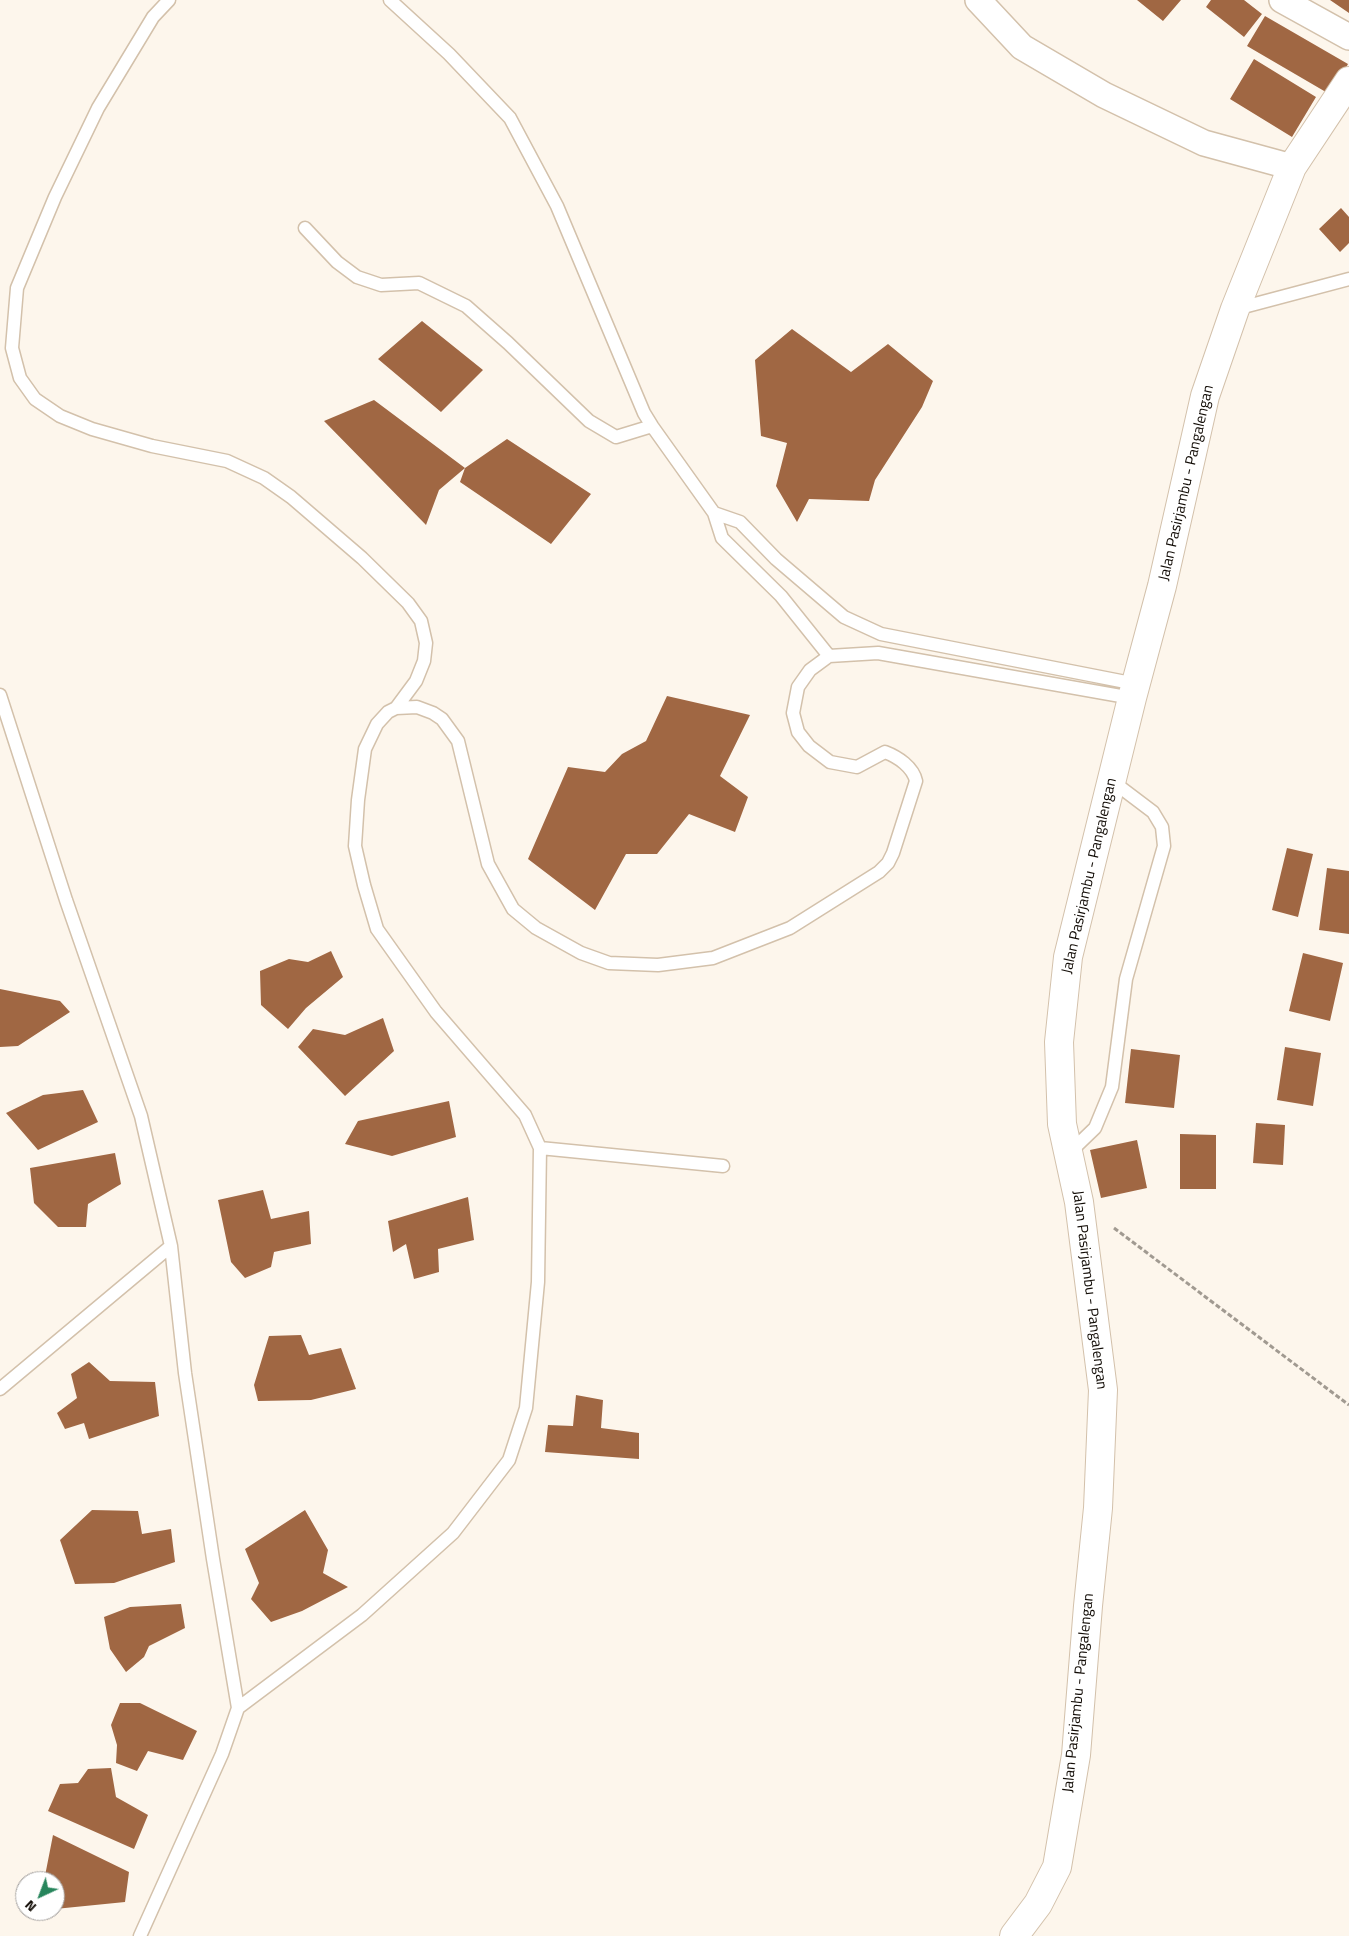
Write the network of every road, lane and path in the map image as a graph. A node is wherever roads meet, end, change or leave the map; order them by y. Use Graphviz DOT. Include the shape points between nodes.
graph roads {
  1 [pos="169,0"];
  2 [pos="390,0"];
  3 [pos="978,0"];
  4 [pos="1282,0"];
  5 [pos="1349,37"];
  6 [pos="1349,82"];
  7 [pos="1292,168"];
  8 [pos="305,228"];
  9 [pos="1349,279"];
  10 [pos="1235,309"];
  11 [pos="652,426"];
  12 [pos="714,513"];
  13 [pos="881,634"];
  14 [pos="878,652"];
  15 [pos="829,656"];
  16 [pos="1052,667"];
  17 [pos="1049,683"];
  18 [pos="1134,691"];
  19 [pos="0,695"];
  20 [pos="396,708"];
  21 [pos="1112,781"];
  22 [pos="540,1148"];
  23 [pos="1068,1154"];
  24 [pos="723,1166"];
  25 [pos="1079,1202"];
  26 [pos="171,1246"];
  27 [pos="0,1389"];
  28 [pos="1349,1405"];
  29 [pos="238,1708"];
  30 [pos="140,1936"];
  31 [pos="1014,1936"];
  1 -- 20 [label="lane" via="153,17 98,108 17,288 12,348 20,378 35,399 60,416 152,446 226,461 264,478 362,558 392,586 421,621 426,643 424,661 416,681"];
  2 -- 11 [label="lane" via="449,54 510,118 557,206"];
  3 -- 7 [label="street" via="1022,47 1104,95 1204,144"];
  4 -- 5 [label="street"];
  6 -- 7 [label="main road, Jalan Pasirjambu - Pangalengan"];
  7 -- 10 [label="main road, Jalan Pasirjambu - Pangalengan"];
  8 -- 11 [label="lane" via="356,277 381,284 419,283 466,306 589,421 616,437"];
  9 -- 10 [label="lane"];
  10 -- 18 [label="main road, Jalan Pasirjambu - Pangalengan" via="1205,396 1162,586"];
  11 -- 12 [label="lane"];
  12 -- 13 [label="lane" via="740,522 776,559 844,617"];
  12 -- 15 [label="lane" via="722,538 781,596"];
  13 -- 14 [label="lane"];
  13 -- 16 [label="lane"];
  14 -- 15 [label="lane"];
  14 -- 17 [label="lane"];
  15 -- 20 [label="lane" via="810,670 798,687 793,713 798,732 830,762 857,767 885,752 912,770 916,781 888,864 790,928 713,958 658,965 609,963 581,953 536,928 513,909 488,864 458,741 442,719 433,713 417,707"];
  16 -- 17 [label="lane"];
  16 -- 18 [label="lane"];
  17 -- 18 [label="lane"];
  18 -- 21 [label="main road, Jalan Pasirjambu - Pangalengan"];
  19 -- 26 [label="lane" via="66,900 141,1116"];
  20 -- 22 [label="lane" via="377,724 365,749 358,800 355,846 377,929 436,1012 525,1115"];
  21 -- 23 [label="main road, Jalan Pasirjambu - Pangalengan" via="1068,957 1059,1042 1062,1124"];
  21 -- 23 [label="lane" via="1152,812 1162,827 1164,846 1126,979 1112,1087 1095,1128"];
  22 -- 24 [label="lane"];
  22 -- 29 [label="lane" via="538,1282 527,1398 509,1460 453,1533 362,1615"];
  23 -- 25 [label="main road, Jalan Pasirjambu - Pangalengan"];
  25 -- 28 [label="path"];
  25 -- 31 [label="main road, Jalan Pasirjambu - Pangalengan" via="1103,1390 1098,1508 1076,1755 1057,1867 1038,1904"];
  26 -- 27 [label="lane"];
  26 -- 29 [label="lane" via="185,1373"];
  29 -- 30 [label="lane" via="222,1754"];
}
